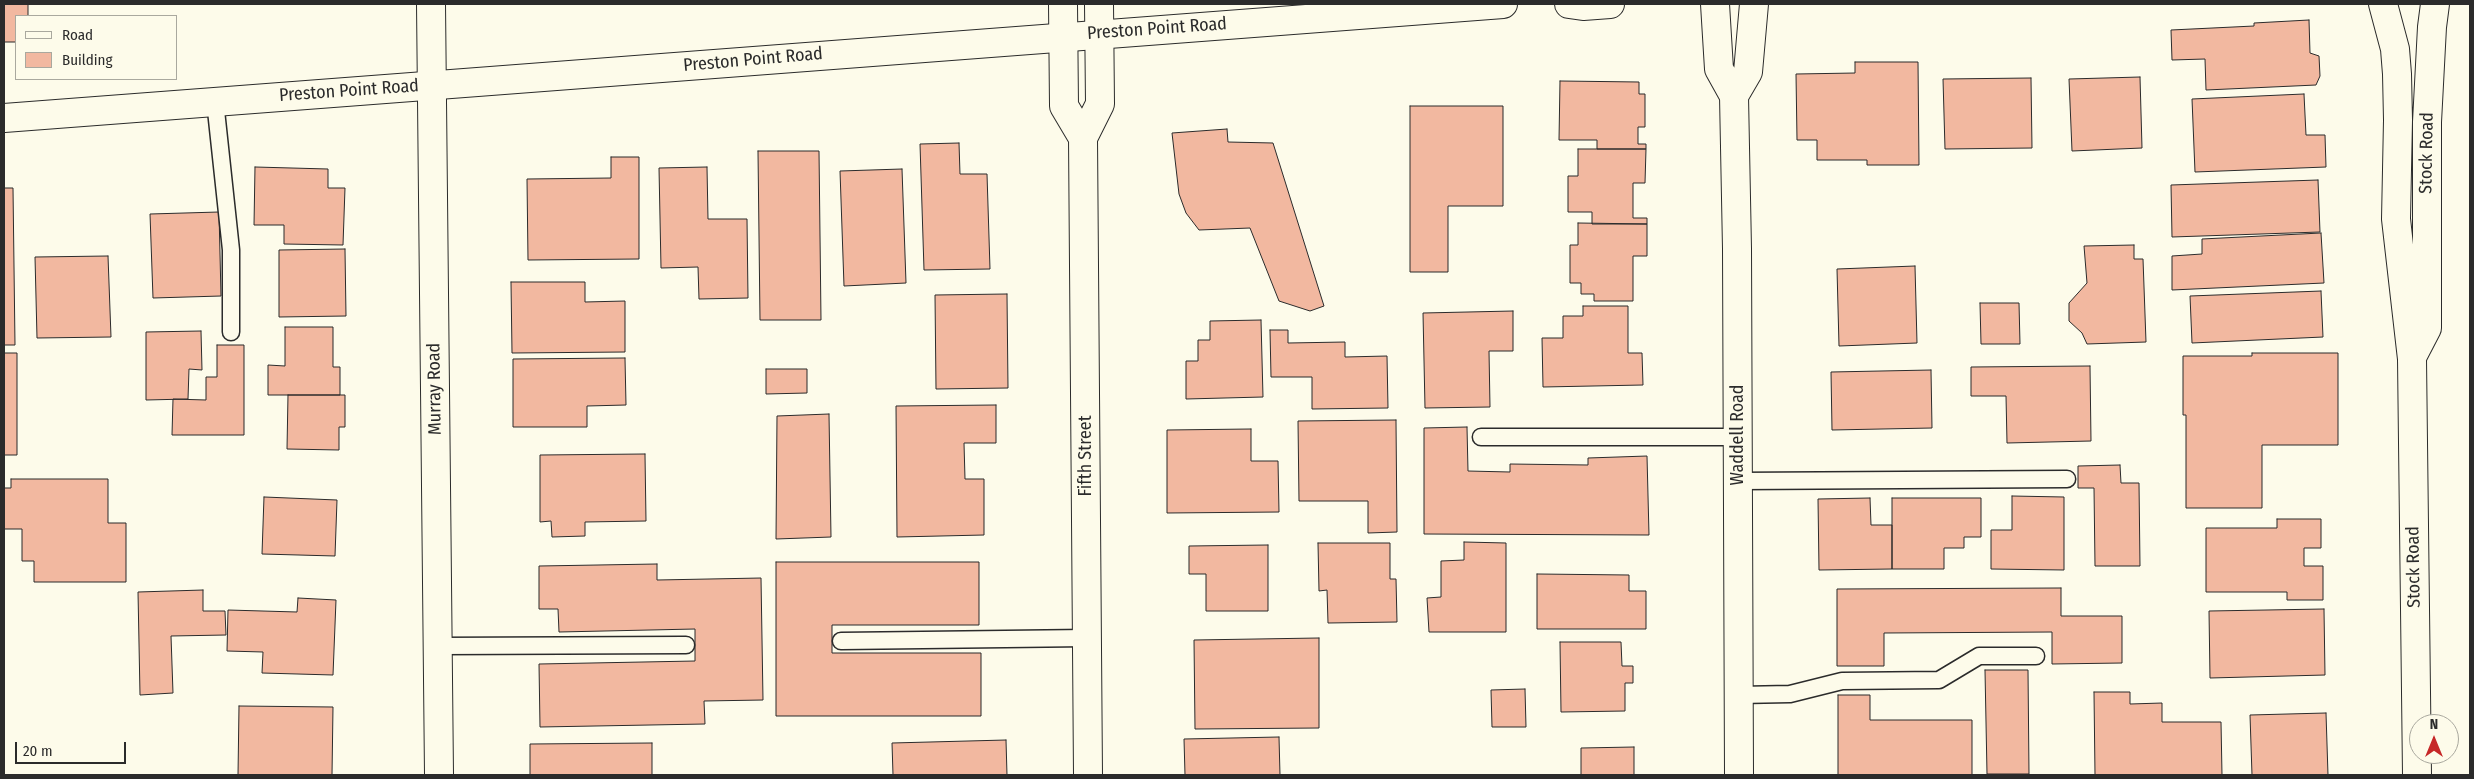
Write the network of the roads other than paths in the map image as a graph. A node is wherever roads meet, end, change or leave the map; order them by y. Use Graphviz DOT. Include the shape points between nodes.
graph roads {
  1 [pos="431,4"];
  2 [pos="1063,4"];
  3 [pos="1099,4"];
  4 [pos="1503,4"];
  5 [pos="1569,4"];
  6 [pos="1610,4"];
  7 [pos="1714,4"];
  8 [pos="1754,4"];
  9 [pos="2383,4"];
  10 [pos="2436,4"];
  11 [pos="1357,9"];
  12 [pos="1099,33"];
  13 [pos="1062,36"];
  14 [pos="432,85"];
  15 [pos="1734,96"];
  16 [pos="215,101"];
  17 [pos="4,118"];
  18 [pos="1083,138"];
  19 [pos="232,332"];
  20 [pos="2412,359"];
  21 [pos="1481,436"];
  22 [pos="1738,437"];
  23 [pos="2067,478"];
  24 [pos="1738,481"];
  25 [pos="1087,638"];
  26 [pos="841,641"];
  27 [pos="686,645"];
  28 [pos="438,646"];
  29 [pos="2036,656"];
  30 [pos="1739,695"];
  31 [pos="439,775"];
  32 [pos="1088,775"];
  33 [pos="1739,775"];
  34 [pos="2417,775"];
  1 -- 14 [label="street, Murray Road"];
  2 -- 13 [label="street"];
  3 -- 12 [label="street, Fifth Street"];
  4 -- 11 [label="street, Preston Point Road"];
  5 -- 6 [label="street"];
  7 -- 15 [label="street, Waddell Road" via="1719,69"];
  8 -- 15 [label="street" via="1748,72"];
  9 -- 20 [label="street, Stock Road" via="2395,49 2398,120 2396,219"];
  10 -- 20 [label="street, Stock Road" via="2427,122 2427,328"];
  11 -- 12 [label="street, Preston Point Road"];
  12 -- 13 [label="street, Preston Point Road"];
  12 -- 18 [label="street, Fifth Street" via="1100,104"];
  13 -- 14 [label="street, Preston Point Road"];
  13 -- 18 [label="street" via="1064,106"];
  14 -- 16 [label="street, Preston Point Road"];
  14 -- 28 [label="street, Murray Road"];
  15 -- 22 [label="street, Waddell Road"];
  16 -- 17 [label="street, Preston Point Road"];
  16 -- 19 [label="lane" via="232,250"];
  18 -- 25 [label="street, Fifth Street"];
  20 -- 34 [label="street, Stock Road"];
  21 -- 22 [label="lane"];
  22 -- 24 [label="street, Waddell Road"];
  23 -- 24 [label="lane"];
  24 -- 30 [label="street, Waddell Road"];
  25 -- 26 [label="lane"];
  25 -- 32 [label="street, Fifth Street"];
  27 -- 28 [label="lane"];
  28 -- 31 [label="street, Murray Road"];
  29 -- 30 [label="lane" via="1979,656 1939,680 1842,681 1790,694"];
  30 -- 33 [label="street, Waddell Road"];
}
